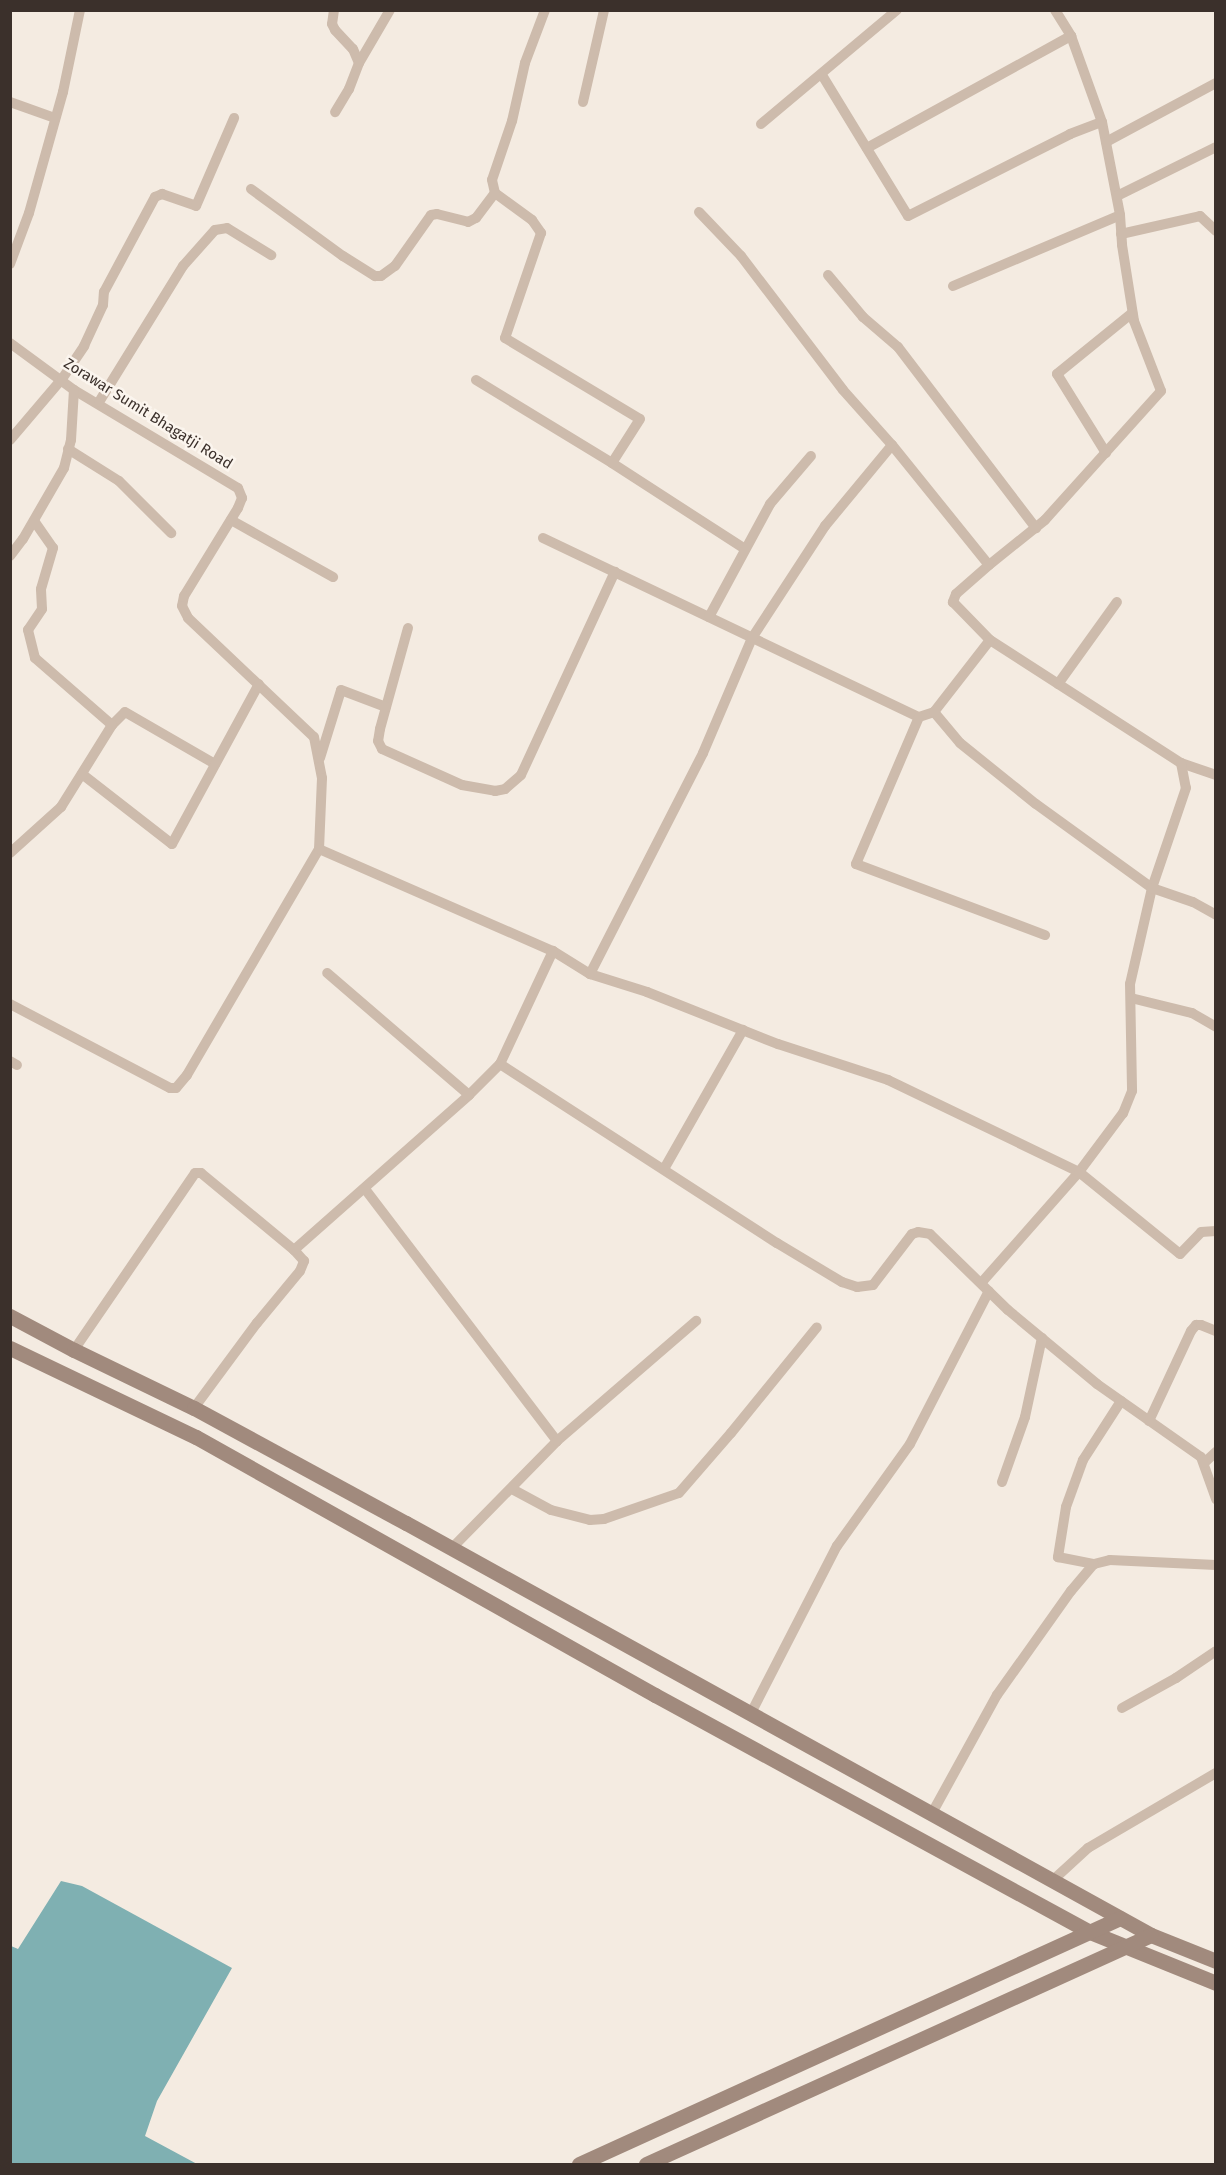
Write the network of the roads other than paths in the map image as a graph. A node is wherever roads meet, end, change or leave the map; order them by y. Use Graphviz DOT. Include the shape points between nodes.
graph roads {
  1 [pos="80,10"];
  2 [pos="334,10"];
  3 [pos="390,10"];
  4 [pos="545,10"];
  5 [pos="604,10"];
  6 [pos="897,10"];
  7 [pos="1055,10"];
  8 [pos="1071,36"];
  9 [pos="359,63"];
  10 [pos="822,75"];
  11 [pos="1215,83"];
  12 [pos="10,102"];
  13 [pos="583,102"];
  14 [pos="334,112"];
  15 [pos="55,118"];
  16 [pos="234,118"];
  17 [pos="1102,122"];
  18 [pos="761,124"];
  19 [pos="1106,142"];
  20 [pos="1215,147"];
  21 [pos="867,148"];
  22 [pos="251,189"];
  23 [pos="495,194"];
  24 [pos="1117,196"];
  25 [pos="699,212"];
  26 [pos="1120,215"];
  27 [pos="1215,231"];
  28 [pos="1121,234"];
  29 [pos="271,255"];
  30 [pos="10,264"];
  31 [pos="828,275"];
  32 [pos="953,286"];
  33 [pos="1132,313"];
  34 [pos="10,343"];
  35 [pos="62,379"];
  36 [pos="476,380"];
  37 [pos="74,390"];
  38 [pos="99,402"];
  39 [pos="10,440"];
  40 [pos="892,445"];
  41 [pos="68,449"];
  42 [pos="1106,453"];
  43 [pos="811,456"];
  44 [pos="612,463"];
  45 [pos="231,520"];
  46 [pos="34,521"];
  47 [pos="1036,528"];
  48 [pos="171,533"];
  49 [pos="543,538"];
  50 [pos="745,549"];
  51 [pos="10,556"];
  52 [pos="989,565"];
  53 [pos="615,572"];
  54 [pos="333,577"];
  55 [pos="1117,602"];
  56 [pos="709,617"];
  57 [pos="408,628"];
  58 [pos="752,638"];
  59 [pos="990,640"];
  60 [pos="259,684"];
  61 [pos="1058,684"];
  62 [pos="387,707"];
  63 [pos="934,712"];
  64 [pos="920,717"];
  65 [pos="112,725"];
  66 [pos="320,760"];
  67 [pos="1181,763"];
  68 [pos="215,764"];
  69 [pos="82,774"];
  70 [pos="1215,776"];
  71 [pos="319,849"];
  72 [pos="10,853"];
  73 [pos="1152,888"];
  74 [pos="1215,915"];
  75 [pos="1045,935"];
  76 [pos="553,951"];
  77 [pos="327,973"];
  78 [pos="590,974"];
  79 [pos="1131,998"];
  80 [pos="10,1004"];
  81 [pos="1215,1027"];
  82 [pos="743,1030"];
  83 [pos="500,1064"];
  84 [pos="469,1095"];
  85 [pos="664,1169"];
  86 [pos="1079,1172"];
  87 [pos="364,1189"];
  88 [pos="1215,1231"];
  89 [pos="294,1250"];
  90 [pos="985,1287"];
  91 [pos="10,1316"];
  92 [pos="696,1321"];
  93 [pos="818,1326"];
  94 [pos="1215,1331"];
  95 [pos="1042,1338"];
  96 [pos="10,1348"];
  97 [pos="74,1350"];
  98 [pos="1120,1401"];
  99 [pos="194,1408"];
  100 [pos="209,1416"];
  101 [pos="1149,1421"];
  102 [pos="196,1437"];
  103 [pos="557,1441"];
  104 [pos="1215,1452"];
  105 [pos="1204,1462"];
  106 [pos="1002,1482"];
  107 [pos="512,1489"];
  108 [pos="1215,1498"];
  109 [pos="452,1549"];
  110 [pos="1094,1564"];
  111 [pos="1215,1565"];
  112 [pos="1215,1651"];
  113 [pos="1122,1708"];
  114 [pos="750,1715"];
  115 [pos="1215,1773"];
  116 [pos="932,1815"];
  117 [pos="1052,1881"];
  118 [pos="1120,1918"];
  119 [pos="1090,1932"];
  120 [pos="1150,1935"];
  121 [pos="1122,1947"];
  122 [pos="1215,1961"];
  123 [pos="1215,1983"];
  124 [pos="579,2164"];
  125 [pos="646,2164"];
  1 -- 15 [label="street"];
  2 -- 9 [label="street" via="334,30 353,49"];
  3 -- 9 [label="street"];
  4 -- 23 [label="street" via="525,63 512,121 494,171"];
  5 -- 13 [label="street"];
  6 -- 10 [label="street"];
  7 -- 8 [label="street"];
  8 -- 17 [label="street"];
  8 -- 21 [label="street"];
  9 -- 14 [label="street"];
  10 -- 18 [label="street"];
  10 -- 21 [label="street"];
  11 -- 19 [label="street"];
  12 -- 15 [label="street"];
  15 -- 30 [label="street"];
  16 -- 35 [label="street" via="196,206 162,194 155,197 104,292 103,305 84,346"];
  17 -- 19 [label="street"];
  17 -- 21 [label="street" via="1070,134 908,216"];
  19 -- 24 [label="street"];
  20 -- 24 [label="street"];
  22 -- 23 [label="street" via="375,276 388,274 431,215 468,222"];
  23 -- 44 [label="street" via="532,220 541,233 505,338 640,419"];
  24 -- 26 [label="street"];
  25 -- 40 [label="street" via="741,256 843,390"];
  26 -- 28 [label="street"];
  26 -- 32 [label="street"];
  27 -- 28 [label="street" via="1200,216"];
  28 -- 33 [label="street"];
  29 -- 38 [label="street" via="227,228 215,230 183,266"];
  31 -- 47 [label="street" via="863,317 898,347"];
  33 -- 42 [label="street" via="1161,391"];
  33 -- 42 [label="street" via="1057,375"];
  34 -- 35 [label="street, Zorawar Sumit Bhagatji Road"];
  35 -- 37 [label="street, Zorawar Sumit Bhagatji Road"];
  35 -- 39 [label="street"];
  36 -- 44 [label="street"];
  37 -- 38 [label="street, Zorawar Sumit Bhagatji Road"];
  37 -- 41 [label="street"];
  38 -- 45 [label="street, Zorawar Sumit Bhagatji Road" via="238,488 242,498"];
  40 -- 52 [label="street"];
  40 -- 58 [label="street" via="825,526"];
  41 -- 46 [label="street" via="64,468"];
  41 -- 48 [label="street" via="119,481"];
  42 -- 47 [label="street"];
  43 -- 50 [label="street" via="770,504"];
  44 -- 50 [label="street"];
  45 -- 54 [label="street"];
  45 -- 60 [label="street, Zorawar Sumit Bhagatji Road" via="184,596 182,606 188,618"];
  46 -- 51 [label="street"];
  46 -- 65 [label="street" via="53,548 41,589 42,609 28,630 35,658"];
  47 -- 52 [label="street"];
  49 -- 53 [label="street"];
  50 -- 56 [label="street"];
  52 -- 59 [label="street" via="956,594 953,602"];
  53 -- 56 [label="street"];
  53 -- 62 [label="street" via="521,775 505,789 462,785 382,749 378,741"];
  55 -- 61 [label="street"];
  56 -- 58 [label="street"];
  57 -- 62 [label="street"];
  58 -- 64 [label="street"];
  58 -- 78 [label="street" via="703,753"];
  59 -- 61 [label="street"];
  59 -- 63 [label="street"];
  60 -- 66 [label="street, Zorawar Sumit Bhagatji Road" via="314,737"];
  60 -- 68 [label="street"];
  61 -- 67 [label="street"];
  62 -- 66 [label="street" via="341,690"];
  63 -- 64 [label="street"];
  63 -- 73 [label="street" via="960,742 1036,804"];
  64 -- 75 [label="street" via="856,864"];
  65 -- 68 [label="street" via="125,712"];
  65 -- 69 [label="street"];
  66 -- 71 [label="street, Zorawar Sumit Bhagatji Road"];
  67 -- 70 [label="street"];
  67 -- 73 [label="street" via="1186,788"];
  68 -- 69 [label="street" via="172,844"];
  69 -- 72 [label="street" via="61,807"];
  71 -- 76 [label="street"];
  71 -- 80 [label="street" via="176,1088"];
  73 -- 74 [label="street" via="1193,902"];
  73 -- 79 [label="street" via="1130,984"];
  76 -- 78 [label="street"];
  76 -- 83 [label="street"];
  77 -- 84 [label="street"];
  78 -- 82 [label="street"];
  79 -- 81 [label="street" via="1192,1013"];
  79 -- 86 [label="street" via="1132,1090 1123,1113"];
  82 -- 85 [label="street"];
  82 -- 86 [label="street" via="888,1080"];
  83 -- 84 [label="street"];
  83 -- 85 [label="street"];
  84 -- 87 [label="street"];
  85 -- 90 [label="street" via="842,1282 857,1287 873,1285 908,1238 918,1232 930,1234"];
  86 -- 88 [label="street" via="1180,1254 1201,1232"];
  86 -- 90 [label="street"];
  87 -- 89 [label="street"];
  87 -- 103 [label="street"];
  89 -- 97 [label="street" via="201,1173 195,1173"];
  89 -- 99 [label="street" via="304,1261 300,1271"];
  90 -- 95 [label="street"];
  90 -- 114 [label="street" via="910,1444 837,1546"];
  91 -- 97 [label="street"];
  92 -- 103 [label="street"];
  93 -- 107 [label="street" via="679,1493 604,1519 590,1520 551,1510"];
  94 -- 101 [label="street" via="1196,1325 1191,1331"];
  95 -- 98 [label="street"];
  95 -- 106 [label="street" via="1021,1432"];
  96 -- 102 [label="street"];
  97 -- 99 [label="street"];
  98 -- 101 [label="street"];
  98 -- 110 [label="street" via="1083,1460 1066,1507 1057,1549 1058,1557"];
  99 -- 100 [label="street"];
  100 -- 102 [label="street"];
  100 -- 109 [label="street"];
  101 -- 105 [label="street"];
  102 -- 119 [label="street" via="655,1695"];
  103 -- 107 [label="street"];
  104 -- 105 [label="street"];
  105 -- 108 [label="street"];
  107 -- 109 [label="street"];
  109 -- 114 [label="street"];
  110 -- 111 [label="street" via="1110,1560"];
  110 -- 116 [label="street" via="997,1695"];
  112 -- 113 [label="street"];
  114 -- 116 [label="street"];
  115 -- 117 [label="street" via="1088,1848"];
  116 -- 117 [label="street"];
  117 -- 118 [label="street"];
  118 -- 119 [label="street"];
  118 -- 120 [label="street"];
  119 -- 121 [label="street"];
  119 -- 124 [label="street"];
  120 -- 121 [label="street"];
  120 -- 122 [label="street"];
  121 -- 123 [label="street"];
  121 -- 125 [label="street"];
}
